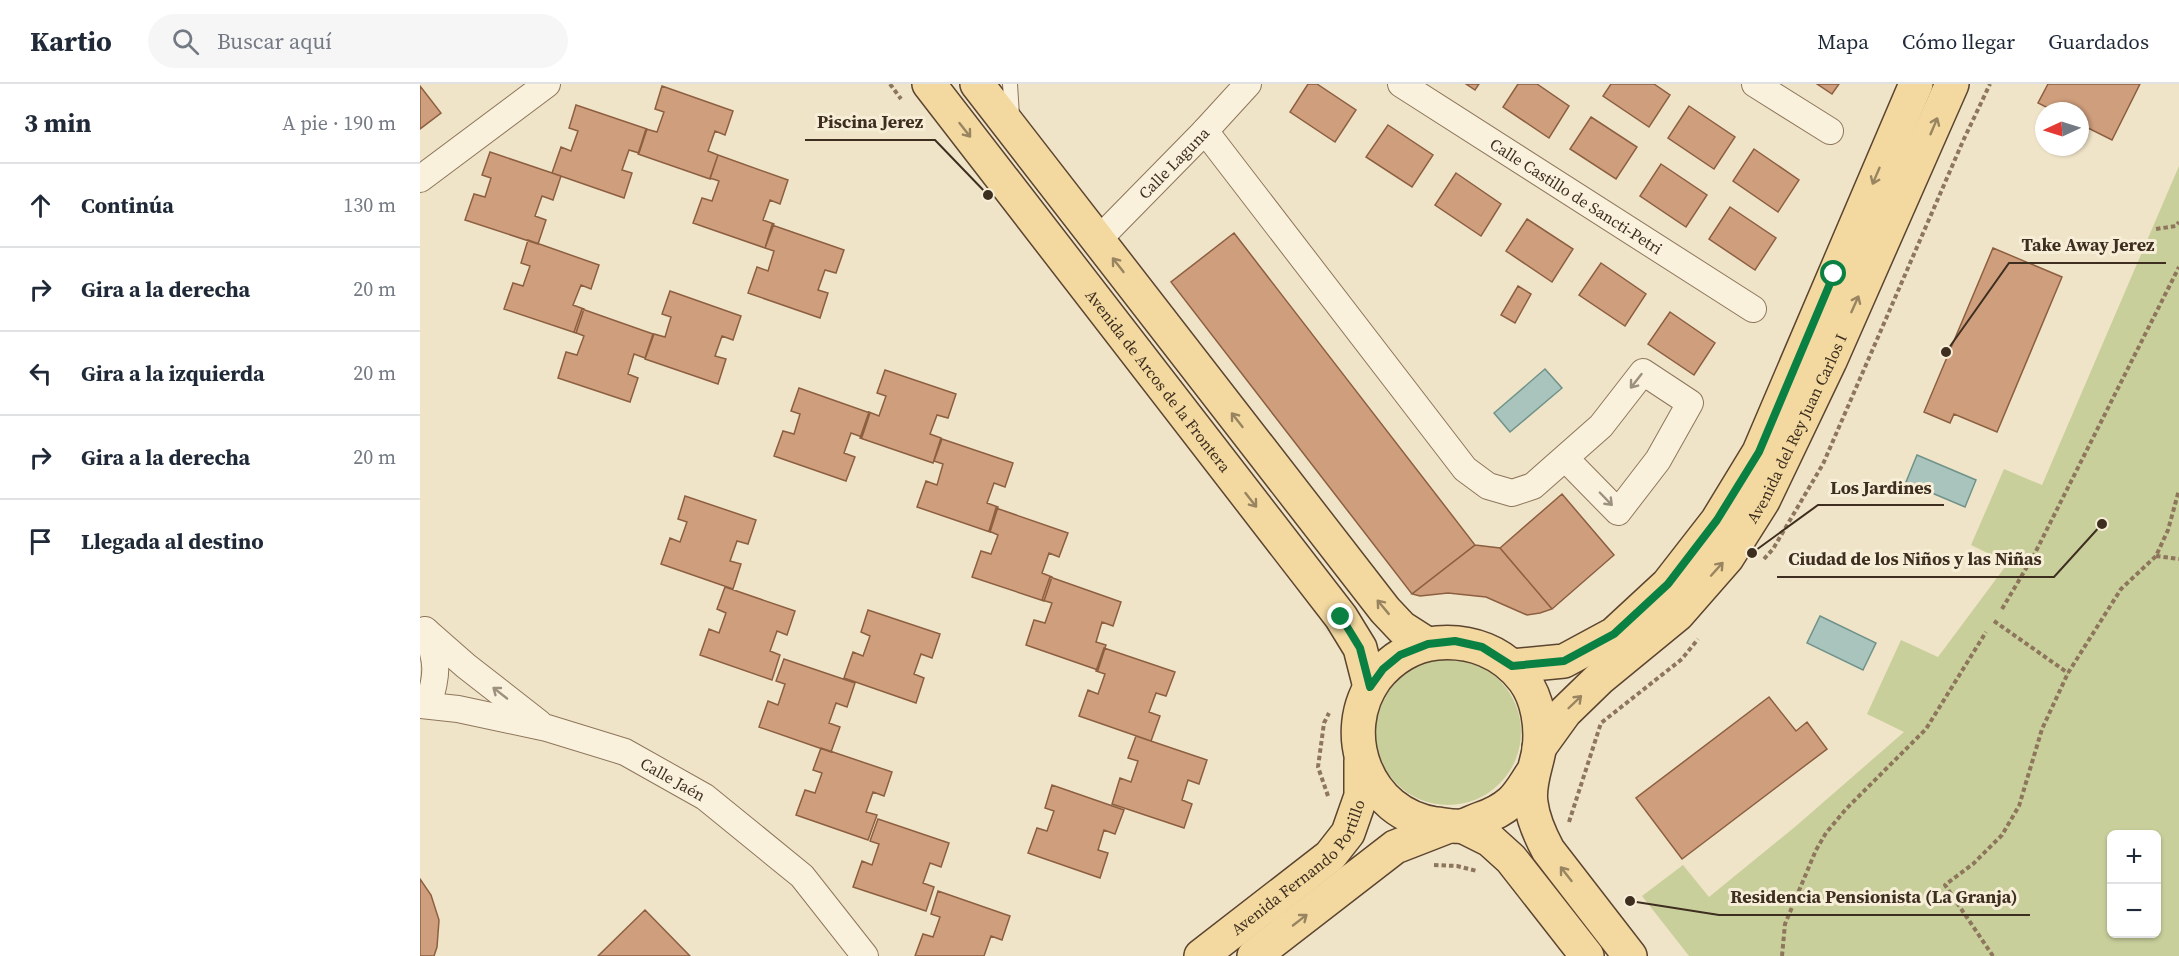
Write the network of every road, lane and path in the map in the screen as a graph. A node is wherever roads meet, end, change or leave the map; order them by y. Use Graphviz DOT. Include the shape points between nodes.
graph roads {
  1 [pos="547,84"];
  2 [pos="890,84"];
  3 [pos="977,84"];
  4 [pos="1010,84"];
  5 [pos="1248,84"];
  6 [pos="1401,84"];
  7 [pos="1755,84"];
  8 [pos="1916,84"];
  9 [pos="1952,84"];
  10 [pos="1990,84"];
  11 [pos="917,93"];
  12 [pos="1205,131"];
  13 [pos="1830,131"];
  14 [pos="1019,138"];
  15 [pos="420,179"];
  16 [pos="2179,222"];
  17 [pos="2156,229"];
  18 [pos="1098,240"];
  19 [pos="2179,267"];
  20 [pos="1753,309"];
  21 [pos="1565,458"];
  22 [pos="2179,490"];
  23 [pos="2156,556"];
  24 [pos="2179,559"];
  25 [pos="1757,568"];
  26 [pos="2002,609"];
  27 [pos="1994,621"];
  28 [pos="423,627"];
  29 [pos="1704,631"];
  30 [pos="1986,632"];
  31 [pos="1428,644"];
  32 [pos="1512,666"];
  33 [pos="2068,673"];
  34 [pos="1370,687"];
  35 [pos="423,700"];
  36 [pos="1333,703"];
  37 [pos="547,728"];
  38 [pos="1536,760"];
  39 [pos="1361,761"];
  40 [pos="1456,826"];
  41 [pos="1348,833"];
  42 [pos="1548,850"];
  43 [pos="1427,866"];
  44 [pos="1482,872"];
  45 [pos="865,956"];
  46 [pos="1201,956"];
  47 [pos="1254,956"];
  48 [pos="1587,956"];
  49 [pos="1630,956"];
  50 [pos="1782,956"];
  51 [pos="1993,956"];
  1 -- 15 [label="street"];
  2 -- 11 [label="path"];
  3 -- 14 [label="main road"];
  4 -- 14 [label="lane" via="1013,121"];
  5 -- 12 [label="street, Calle Laguna"];
  6 -- 20 [label="street, Calle Castillo de Sancti-Petri"];
  7 -- 13 [label="street"];
  8 -- 32 [label="main road, Avenida del Rey Juan Carlos I, one-way" via="1759,452 1717,520 1668,584 1614,634 1564,661"];
  38 -- 9 [label="main road, Avenida del Rey Juan Carlos I, one-way" via="1572,705 1678,614 1727,558 1763,501 1830,361"];
  10 -- 25 [label="path" via="1823,464 1773,549"];
  11 -- 34 [label="main road, Avenida de Arcos de la Frontera, one-way" via="1341,617 1360,648"];
  12 -- 18 [label="street, Calle Laguna"];
  12 -- 21 [label="street" via="1465,469 1488,486 1512,493 1533,486"];
  14 -- 18 [label="main road"];
  16 -- 17 [label="path"];
  31 -- 18 [label="main road, one-way" via="1402,628 1385,610"];
  19 -- 26 [label="path" via="2034,555"];
  21 -- 21 [label="street, one-way" via="1618,512 1658,460 1690,402 1643,372 1601,426"];
  22 -- 23 [label="path"];
  23 -- 24 [label="path"];
  23 -- 33 [label="path" via="2121,589"];
  27 -- 33 [label="path"];
  28 -- 35 [label="street" via="436,655 435,683"];
  37 -- 28 [label="street, one-way" via="466,666"];
  29 -- 42 [label="path" via="1682,659 1601,723 1563,839"];
  30 -- 50 [label="path" via="1926,729 1826,833 1785,924"];
  31 -- 32 [label="main road" via="1455,641 1482,647"];
  31 -- 34 [label="main road" via="1400,655"];
  32 -- 38 [label="main road" via="1526,682 1538,710"];
  33 -- 51 [label="path" via="2042,729 2019,806 2002,835 1945,885"];
  34 -- 39 [label="main road" via="1360,711 1357,734"];
  35 -- 37 [label="street, Calle Jaén"];
  36 -- 41 [label="path" via="1324,723 1318,767 1335,819"];
  37 -- 45 [label="street, Calle Jaén" via="625,752 705,797 802,876"];
  38 -- 40 [label="main road" via="1513,800 1497,813"];
  38 -- 42 [label="main road" via="1530,802"];
  39 -- 40 [label="main road" via="1387,802 1425,823"];
  39 -- 41 [label="main road, Avenida Fernando Portillo" via="1361,796"];
  47 -- 40 [label="main road, Avenida Fernando Portillo, one-way" via="1395,847"];
  40 -- 48 [label="main road" via="1490,840 1511,859"];
  41 -- 46 [label="main road, Avenida Fernando Portillo" via="1330,856"];
  49 -- 42 [label="main road, one-way"];
  43 -- 44 [label="path" via="1457,866"];
}
